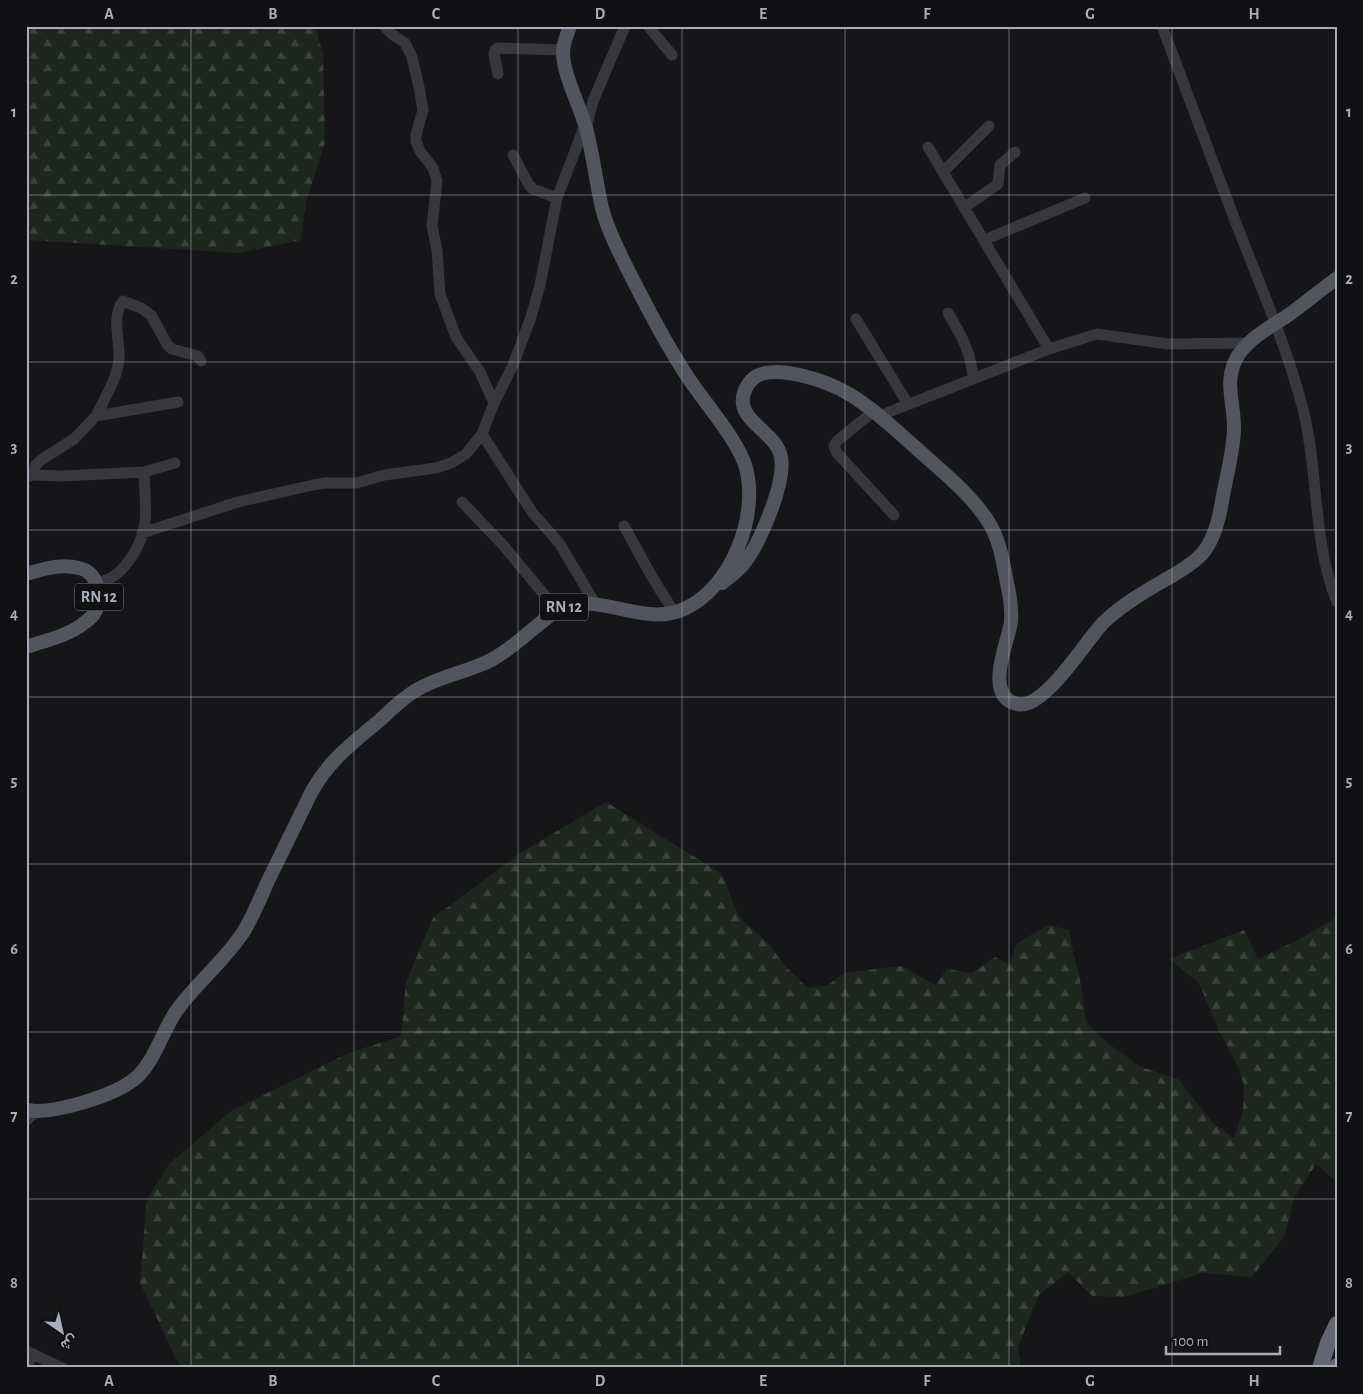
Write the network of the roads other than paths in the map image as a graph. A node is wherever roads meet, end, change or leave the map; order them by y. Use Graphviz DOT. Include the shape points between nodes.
graph roads {
  1 [pos="384,26"];
  2 [pos="570,26"];
  3 [pos="625,26"];
  4 [pos="648,26"];
  5 [pos="1162,26"];
  6 [pos="563,50"];
  7 [pos="672,55"];
  8 [pos="498,74"];
  9 [pos="989,126"];
  10 [pos="585,127"];
  11 [pos="928,147"];
  12 [pos="1016,152"];
  13 [pos="513,155"];
  14 [pos="944,171"];
  15 [pos="557,198"];
  16 [pos="1085,198"];
  17 [pos="964,207"];
  18 [pos="984,240"];
  19 [pos="1337,278"];
  20 [pos="948,313"];
  21 [pos="856,319"];
  22 [pos="1276,323"];
  23 [pos="1249,344"];
  24 [pos="1049,349"];
  25 [pos="201,362"];
  26 [pos="973,379"];
  27 [pos="178,402"];
  28 [pos="494,402"];
  29 [pos="908,404"];
  30 [pos="876,414"];
  31 [pos="96,416"];
  32 [pos="482,434"];
  33 [pos="176,463"];
  34 [pos="144,472"];
  35 [pos="30,476"];
  36 [pos="462,502"];
  37 [pos="894,515"];
  38 [pos="624,526"];
  39 [pos="142,533"];
  40 [pos="26,574"];
  41 [pos="96,583"];
  42 [pos="712,587"];
  43 [pos="1337,602"];
  44 [pos="596,605"];
  45 [pos="557,610"];
  46 [pos="674,612"];
  47 [pos="26,646"];
  48 [pos="29,1114"];
  49 [pos="1337,1324"];
  50 [pos="30,1353"];
  51 [pos="26,1366"];
  52 [pos="62,1368"];
  53 [pos="1320,1368"];
  1 -- 28 [label="street" via="405,43 412,56 419,87 423,110 416,141 433,168 437,181 432,226 438,250 440,294 456,337 480,372"];
  2 -- 6 [label="main road, RN 12"];
  3 -- 10 [label="street"];
  4 -- 7 [label="street"];
  5 -- 22 [label="street"];
  6 -- 8 [label="street" via="498,48 494,54"];
  6 -- 10 [label="main road, RN 12"];
  9 -- 14 [label="street"];
  10 -- 15 [label="street"];
  10 -- 42 [label="main road, RN 12" via="603,210 623,259 686,376 737,449 746,469 750,490 746,526 732,560"];
  11 -- 14 [label="street"];
  12 -- 17 [label="street" via="1000,165 998,184"];
  13 -- 15 [label="street" via="533,189"];
  14 -- 17 [label="street"];
  15 -- 28 [label="street" via="532,317"];
  16 -- 18 [label="street"];
  17 -- 18 [label="street"];
  18 -- 24 [label="street"];
  19 -- 22 [label="main road"];
  20 -- 26 [label="street" via="970,356"];
  21 -- 29 [label="street"];
  22 -- 23 [label="main road"];
  22 -- 43 [label="street" via="1310,444 1319,537"];
  23 -- 24 [label="street" via="1168,344 1097,334"];
  23 -- 30 [label="main road" via="1239,355 1231,373 1234,437 1219,518 1211,541 1201,555 1183,570 1121,606 1102,624 1051,688 1027,704 1018,705 1009,700 1002,694 1000,686 1012,607 998,541 990,524 954,482"];
  24 -- 26 [label="street"];
  25 -- 31 [label="street" via="198,356 172,349 151,314 123,301 117,314 119,358 115,376"];
  26 -- 29 [label="street"];
  27 -- 31 [label="street"];
  28 -- 32 [label="street"];
  29 -- 30 [label="street"];
  30 -- 37 [label="street" via="834,446"];
  30 -- 42 [label="main road" via="847,392 801,376 762,374 749,382 744,392 743,408 780,452 779,483 774,504 751,553 724,582"];
  31 -- 35 [label="street" via="74,440 41,460"];
  32 -- 39 [label="street" via="459,460 444,466 384,475 357,483 303,487 238,502"];
  32 -- 44 [label="street" via="532,512 560,544"];
  33 -- 34 [label="street"];
  34 -- 35 [label="street"];
  34 -- 39 [label="street" via="145,523"];
  36 -- 45 [label="street"];
  38 -- 46 [label="street"];
  39 -- 41 [label="street" via="123,568"];
  40 -- 41 [label="main road, RN 12" via="61,566 81,568 89,572"];
  41 -- 47 [label="main road, RN 12" via="100,595 95,613 82,625"];
  42 -- 46 [label="main road, RN 12" via="692,604"];
  44 -- 45 [label="main road, RN 12" via="576,604"];
  44 -- 46 [label="main road, RN 12" via="658,615"];
  45 -- 48 [label="main road, RN 12" via="503,653 420,688 335,758 312,791 245,929 180,1006 136,1077 98,1097"];
  49 -- 53 [label="highway"];
  50 -- 51 [label="street"];
  50 -- 52 [label="street"];
}
